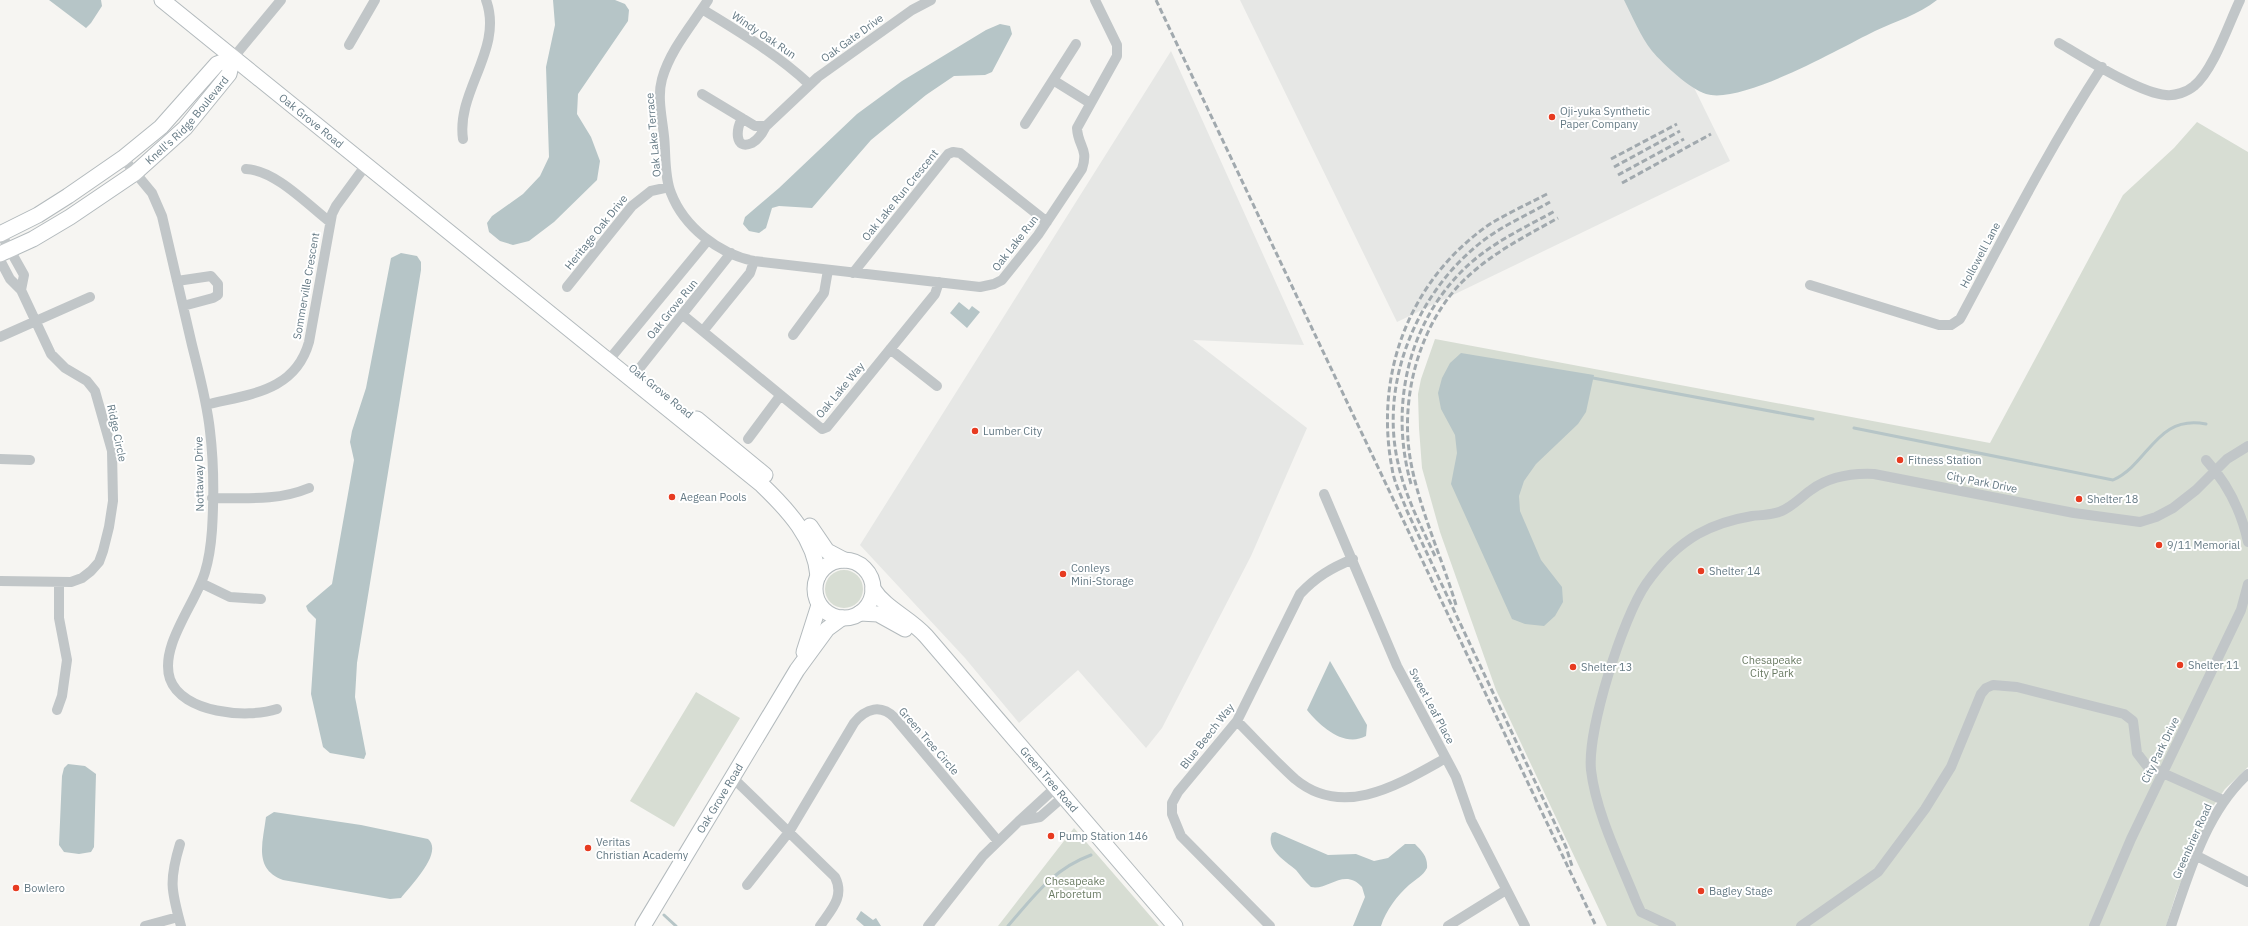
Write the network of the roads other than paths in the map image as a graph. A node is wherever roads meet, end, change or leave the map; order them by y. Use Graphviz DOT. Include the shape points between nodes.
graph roads {
  1 [pos="162,0"];
  2 [pos="281,0"];
  3 [pos="375,0"];
  4 [pos="486,0"];
  5 [pos="931,0"];
  6 [pos="1095,0"];
  7 [pos="2240,0"];
  8 [pos="705,4"];
  9 [pos="2059,43"];
  10 [pos="1076,44"];
  11 [pos="349,45"];
  12 [pos="233,58"];
  13 [pos="2102,67"];
  14 [pos="1053,80"];
  15 [pos="809,84"];
  16 [pos="702,94"];
  17 [pos="1090,103"];
  18 [pos="742,118"];
  19 [pos="1025,124"];
  20 [pos="766,126"];
  21 [pos="463,139"];
  22 [pos="123,158"];
  23 [pos="366,165"];
  24 [pos="246,169"];
  25 [pos="135,173"];
  26 [pos="669,187"];
  27 [pos="330,222"];
  28 [pos="1047,222"];
  29 [pos="1,234"];
  30 [pos="708,240"];
  31 [pos="6,252"];
  32 [pos="731,254"];
  33 [pos="0,260"];
  34 [pos="754,261"];
  35 [pos="828,270"];
  36 [pos="853,273"];
  37 [pos="177,281"];
  38 [pos="939,282"];
  39 [pos="1810,286"];
  40 [pos="567,287"];
  41 [pos="21,290"];
  42 [pos="90,297"];
  43 [pos="183,306"];
  44 [pos="683,315"];
  45 [pos="36,321"];
  46 [pos="703,332"];
  47 [pos="793,335"];
  48 [pos="0,337"];
  49 [pos="890,349"];
  50 [pos="611,357"];
  51 [pos="634,375"];
  52 [pos="938,386"];
  53 [pos="780,396"];
  54 [pos="206,405"];
  55 [pos="748,439"];
  56 [pos="2248,446"];
  57 [pos="0,459"];
  58 [pos="30,460"];
  59 [pos="2206,460"];
  60 [pos="2214,469"];
  61 [pos="309,488"];
  62 [pos="1324,494"];
  63 [pos="212,498"];
  64 [pos="2248,542"];
  65 [pos="1352,559"];
  66 [pos="844,560"];
  67 [pos="818,576"];
  68 [pos="0,581"];
  69 [pos="59,582"];
  70 [pos="201,583"];
  71 [pos="2248,584"];
  72 [pos="873,589"];
  73 [pos="261,599"];
  74 [pos="820,604"];
  75 [pos="860,613"];
  76 [pos="842,618"];
  77 [pos="939,652"];
  78 [pos="797,670"];
  79 [pos="277,709"];
  80 [pos="57,710"];
  81 [pos="1237,721"];
  82 [pos="1446,758"];
  83 [pos="2162,773"];
  84 [pos="2248,774"];
  85 [pos="733,778"];
  86 [pos="1059,793"];
  87 [pos="2224,800"];
  88 [pos="789,832"];
  89 [pos="997,840"];
  90 [pos="180,844"];
  91 [pos="2197,856"];
  92 [pos="2248,882"];
  93 [pos="747,885"];
  94 [pos="1506,890"];
  95 [pos="180,921"];
  96 [pos="145,926"];
  97 [pos="643,926"];
  98 [pos="820,926"];
  99 [pos="928,926"];
  100 [pos="1175,926"];
  101 [pos="1270,926"];
  102 [pos="1448,926"];
  103 [pos="1524,926"];
  104 [pos="1671,926"];
  105 [pos="1801,926"];
  106 [pos="2094,926"];
  107 [pos="2171,926"];
  1 -- 12 [label="street, Oak Grove Road"];
  2 -- 12 [label="street"];
  3 -- 11 [label="street"];
  4 -- 21 [label="street" via="490,19 489,42 463,112"];
  5 -- 15 [label="street, Oak Gate Drive" via="912,10"];
  6 -- 17 [label="street, Oak Lake Run" via="1118,51 1115,64"];
  7 -- 13 [label="street" via="2220,46 2195,86 2187,91 2167,96 2155,93"];
  8 -- 15 [label="street, Windy Oak Run" via="789,65"];
  8 -- 26 [label="street, Oak Lake Terrace" via="670,60 661,84 660,100"];
  9 -- 13 [label="street"];
  10 -- 14 [label="street"];
  12 -- 22 [label="street, Knell's Ridge Boulevard" via="217,64 161,127"];
  12 -- 23 [label="street, Oak Grove Road"];
  12 -- 25 [label="street, Knell's Ridge Boulevard" via="229,74 185,128"];
  13 -- 39 [label="street, Hollowell Lane" via="2021,204 1960,319 1950,325 1939,325"];
  14 -- 17 [label="street"];
  14 -- 19 [label="street"];
  15 -- 20 [label="street, Oak Gate Drive"];
  16 -- 18 [label="street"];
  17 -- 28 [label="street, Oak Lake Run" via="1077,128 1084,149 1085,160 1082,169"];
  18 -- 20 [label="street" via="755,126"];
  18 -- 20 [label="street, Oak Gate Drive" via="737,127 741,142 753,143"];
  22 -- 25 [label="street, Nottaway Drive"];
  22 -- 29 [label="street, Knell's Ridge Boulevard" via="68,196"];
  23 -- 27 [label="street, Sommerville Crescent" via="336,206"];
  23 -- 50 [label="street, Oak Grove Road" via="461,240 481,259"];
  24 -- 27 [label="street" via="274,179"];
  25 -- 31 [label="street, Knell's Ridge Boulevard" via="98,200"];
  25 -- 37 [label="street, Nottaway Drive" via="157,202"];
  26 -- 30 [label="street, Oak Lake Terrace" via="686,219"];
  26 -- 40 [label="street, Heritage Oak Drive" via="651,191 632,206"];
  27 -- 54 [label="street, Sommerville Crescent" via="308,342 302,359 290,374 272,387"];
  28 -- 36 [label="street, Oak Lake Run Crescent" via="960,154 953,152 948,154"];
  28 -- 38 [label="street, Oak Lake Run" via="997,283 980,287"];
  29 -- 31 [label="street, Ridge Circle"];
  30 -- 32 [label="street, Oak Lake Terrace"];
  30 -- 50 [label="street, Oak Grove Run"];
  31 -- 41 [label="street, Ridge Circle" via="24,275"];
  32 -- 34 [label="street, Oak Lake Run"];
  32 -- 44 [label="street, Oak Grove Run"];
  33 -- 41 [label="street, Ridge Circle" via="10,280"];
  34 -- 35 [label="street, Oak Lake Run"];
  34 -- 46 [label="street" via="750,273"];
  35 -- 36 [label="street, Oak Lake Run"];
  35 -- 47 [label="street" via="824,293"];
  36 -- 38 [label="street, Oak Lake Run"];
  37 -- 43 [label="street, Nottaway Drive"];
  37 -- 43 [label="street" via="211,276 218,284 218,295"];
  38 -- 49 [label="street, Oak Lake Way" via="935,294"];
  41 -- 45 [label="street, Ridge Circle"];
  42 -- 45 [label="street"];
  43 -- 54 [label="street, Nottaway Drive"];
  44 -- 46 [label="street, Oak Lake Way"];
  44 -- 51 [label="street, Oak Grove Run"];
  45 -- 48 [label="street"];
  45 -- 69 [label="street, Ridge Circle" via="51,354 65,368 87,381 95,391 112,451 113,501 99,562 82,578 71,582"];
  46 -- 53 [label="street, Oak Lake Way"];
  49 -- 52 [label="street"];
  49 -- 53 [label="street, Oak Lake Way" via="824,428 817,427"];
  50 -- 51 [label="street, Oak Grove Road"];
  51 -- 66 [label="street, Oak Grove Road" via="765,475 796,507 828,551"];
  51 -- 67 [label="street, Oak Grove Road" via="781,504 814,551"];
  53 -- 55 [label="street"];
  54 -- 63 [label="street, Nottaway Drive" via="213,461"];
  56 -- 60 [label="street, City Park Drive"];
  57 -- 58 [label="street"];
  59 -- 60 [label="street"];
  60 -- 64 [label="street" via="2237,505"];
  60 -- 104 [label="street, City Park Drive" via="2196,490 2173,508 2140,522 2074,513 1874,474 1844,475 1823,482 1784,510 1721,524 1696,535 1663,563 1646,584 1632,612 1623,632 1600,707 1591,755 1592,771 1608,829 1641,912"];
  61 -- 63 [label="street" via="273,498"];
  62 -- 65 [label="street, Sweet Leaf Place"];
  63 -- 70 [label="street, Nottaway Drive" via="210,550"];
  65 -- 81 [label="street, Blue Beech Way" via="1329,569 1313,580 1300,594"];
  65 -- 82 [label="street, Sweet Leaf Place" via="1398,666"];
  66 -- 67 [label="street" via="829,564"];
  66 -- 72 [label="street" via="854,562 866,570"];
  67 -- 74 [label="street" via="815,593"];
  68 -- 69 [label="street, Ridge Circle"];
  69 -- 80 [label="street" via="59,618 67,660 62,696"];
  70 -- 73 [label="street" via="230,597"];
  70 -- 79 [label="street, Nottaway Drive" via="172,644 168,660 170,680 177,691 193,703 245,714"];
  71 -- 83 [label="street, City Park Drive" via="2241,610"];
  72 -- 75 [label="street" via="869,603"];
  72 -- 77 [label="street, Green Tree Road" via="881,600 918,627"];
  74 -- 76 [label="street" via="828,613"];
  74 -- 78 [label="street, Oak Grove Road"];
  75 -- 76 [label="street"];
  75 -- 77 [label="street, Green Tree Road" via="884,616"];
  76 -- 78 [label="street, Oak Grove Road" via="827,629"];
  77 -- 86 [label="street, Green Tree Road"];
  78 -- 85 [label="street, Oak Grove Road"];
  81 -- 82 [label="street" via="1296,780 1333,796 1361,797 1378,793"];
  81 -- 101 [label="street, Blue Beech Way" via="1178,792 1172,803 1172,814 1181,836"];
  82 -- 94 [label="street, Sweet Leaf Place" via="1456,777 1471,820"];
  83 -- 87 [label="street"];
  83 -- 105 [label="street" via="2141,761 2133,721 2124,714 2017,687 1993,685 1986,688 1951,766 1925,809 1878,872"];
  83 -- 106 [label="street, City Park Drive"];
  84 -- 87 [label="street, Greenbrier Road"];
  85 -- 88 [label="street"];
  85 -- 97 [label="street, Oak Grove Road"];
  86 -- 89 [label="street"];
  86 -- 100 [label="street, Green Tree Road"];
  87 -- 91 [label="street, Greenbrier Road"];
  88 -- 89 [label="street, Green Tree Circle" via="860,715 875,709 883,709 895,718"];
  88 -- 93 [label="street, Green Tree Circle"];
  88 -- 98 [label="street" via="821,862 839,885 838,899"];
  89 -- 99 [label="street"];
  90 -- 95 [label="street" via="171,882"];
  91 -- 92 [label="street"];
  91 -- 107 [label="street, Greenbrier Road"];
  94 -- 102 [label="street"];
  94 -- 103 [label="street, Sweet Leaf Place"];
  95 -- 96 [label="street"];
}
